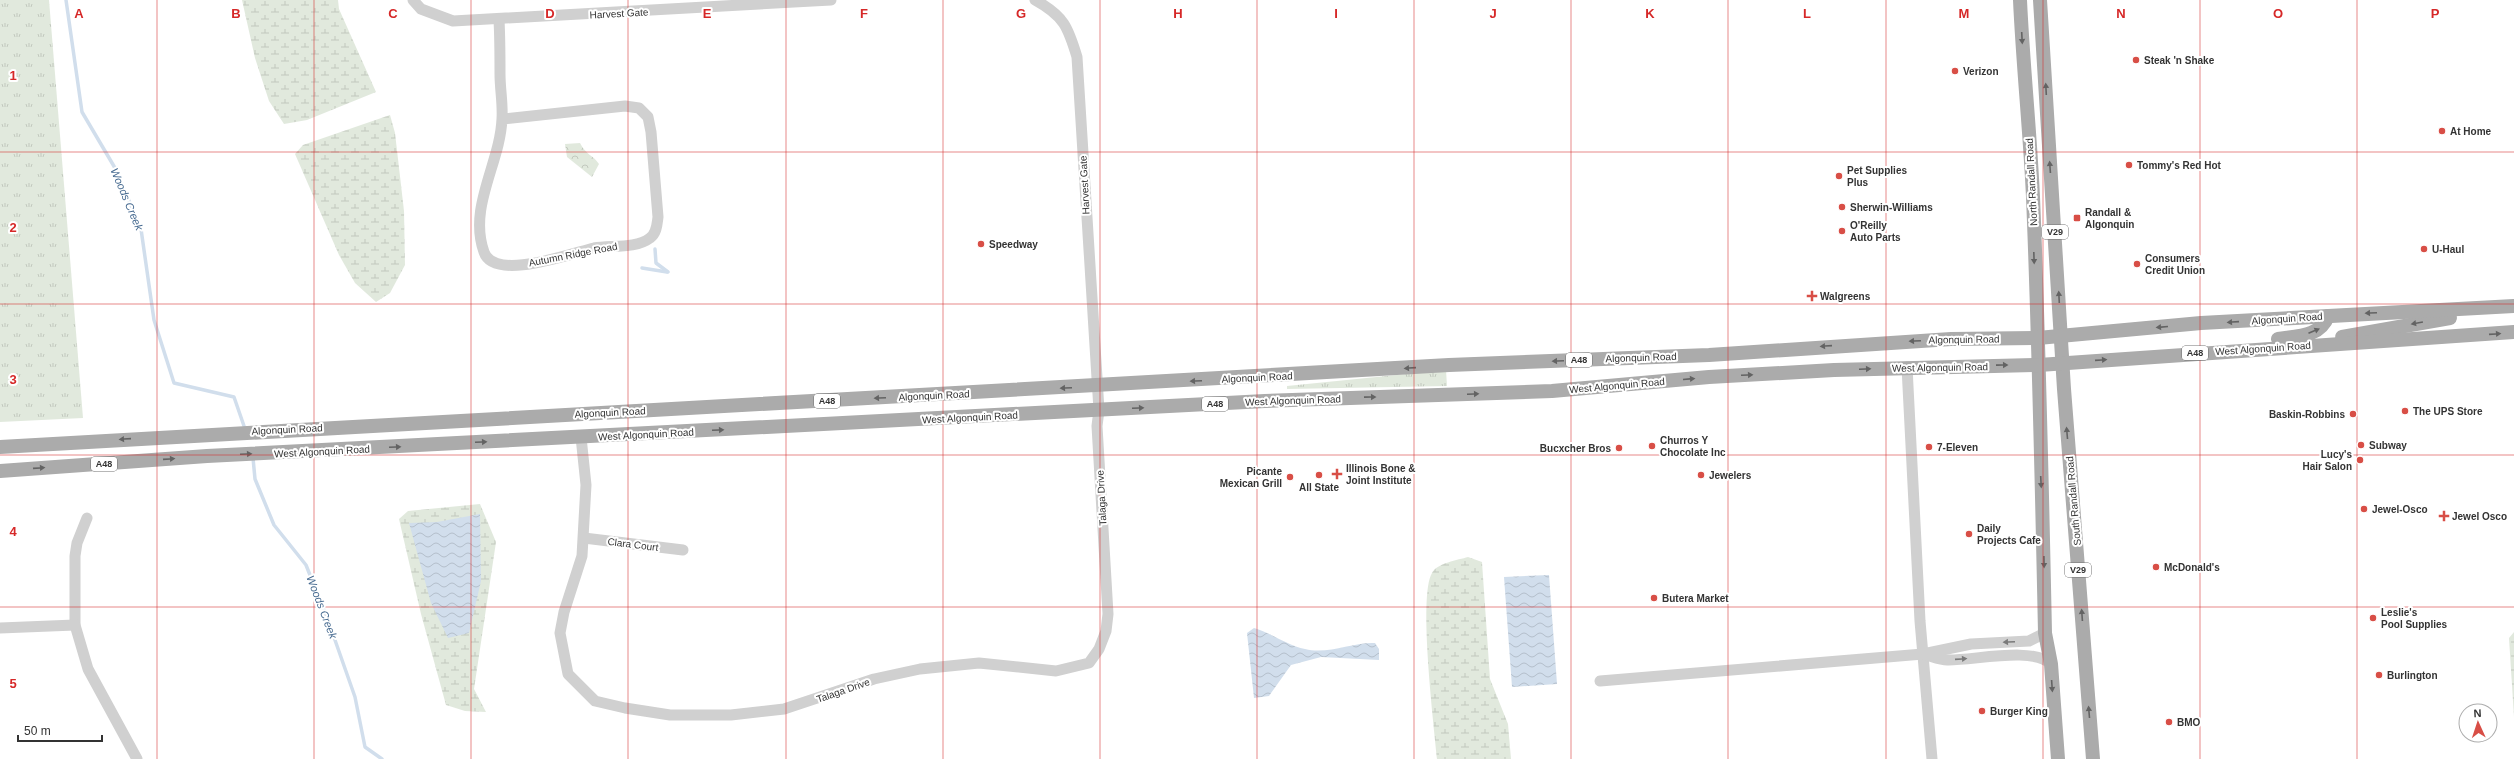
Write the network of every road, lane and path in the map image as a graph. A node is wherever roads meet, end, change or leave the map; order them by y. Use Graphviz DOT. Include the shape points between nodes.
graph roads {
  1 [pos="413,0"];
  2 [pos="831,0"];
  3 [pos="1035,0"];
  4 [pos="2020,0"];
  5 [pos="2040,0"];
  6 [pos="499,20"];
  7 [pos="503,119"];
  8 [pos="2514,306"];
  9 [pos="2480,308"];
  10 [pos="2328,316"];
  11 [pos="2514,332"];
  12 [pos="2061,336"];
  13 [pos="2038,338"];
  14 [pos="2327,344"];
  15 [pos="2208,352"];
  16 [pos="2062,363"];
  17 [pos="2039,365"];
  18 [pos="1907,367"];
  19 [pos="1097,386"];
  20 [pos="1099,410"];
  21 [pos="581,437"];
  22 [pos="0,447"];
  23 [pos="0,471"];
  24 [pos="88,518"];
  25 [pos="584,538"];
  26 [pos="683,550"];
  27 [pos="75,625"];
  28 [pos="0,628"];
  29 [pos="2046,633"];
  30 [pos="1923,654"];
  31 [pos="2051,664"];
  32 [pos="1600,681"];
  33 [pos="137,759"];
  34 [pos="1932,759"];
  35 [pos="2058,759"];
  36 [pos="2093,759"];
  1 -- 6 [label="street, Harvest Gate" via="421,9 453,21"];
  2 -- 6 [label="street, Harvest Gate"];
  3 -- 19 [label="street, Harvest Gate" via="1060,16 1077,57"];
  4 -- 13 [label="main road, North Randall Road / V29, one-way" via="2033,196"];
  12 -- 5 [label="main road, North Randall Road / V29, one-way"];
  6 -- 7 [label="street, Autumn Ridge Road"];
  7 -- 7 [label="street, Autumn Ridge Road" via="498,150 480,204 484,253 491,262 508,266 537,262 595,248 643,242 651,238 657,228 658,217 652,132 648,117 639,108 625,106"];
  8 -- 9 [label="main road, Algonquin Road / A48"];
  9 -- 10 [label="main road, Algonquin Road / A48, one-way"];
  9 -- 14 [label="main road, one-way" via="2469,317 2436,319 2356,333"];
  10 -- 12 [label="main road, Algonquin Road / A48, one-way" via="2201,323"];
  15 -- 10 [label="main road, one-way" via="2315,333 2324,326"];
  14 -- 11 [label="main road, West Algonquin Road / A48, one-way"];
  12 -- 13 [label="main road, Algonquin Road / A48"];
  12 -- 16 [label="main road, North Randall Road / V29"];
  13 -- 17 [label="main road, North Randall Road / V29"];
  13 -- 19 [label="main road, Algonquin Road / A48, one-way" via="1919,340 1709,355 1448,365"];
  14 -- 15 [label="main road, West Algonquin Road / A48"];
  16 -- 15 [label="main road, West Algonquin Road / A48, one-way"];
  16 -- 17 [label="main road, West Algonquin Road / A48"];
  36 -- 16 [label="main road, South Randall Road / V29, one-way"];
  18 -- 17 [label="main road, West Algonquin Road / A48, one-way"];
  17 -- 29 [label="main road, V29, one-way"];
  20 -- 18 [label="main road, West Algonquin Road / A48, one-way" via="1265,401 1552,391 1709,377"];
  18 -- 30 [label="street"];
  19 -- 20 [label="street, Talaga Drive"];
  19 -- 22 [label="main road, Algonquin Road / A48, one-way"];
  21 -- 20 [label="main road, West Algonquin Road / A48, one-way"];
  20 -- 25 [label="street, Talaga Drive" via="1097,426 1108,614 1100,649 1089,663 1056,671 979,663 920,669 874,679 784,709 731,715 670,715 595,701 568,674 560,633 582,556"];
  23 -- 21 [label="main road, West Algonquin Road / A48, one-way" via="207,456"];
  21 -- 25 [label="street, Talaga Drive" via="586,485"];
  24 -- 27 [label="street" via="74,556"];
  25 -- 26 [label="street, Clara Court"];
  27 -- 28 [label="street"];
  27 -- 33 [label="street" via="88,669"];
  29 -- 30 [label="street, one-way" via="2029,641 1971,644"];
  29 -- 31 [label="main road, V29"];
  30 -- 31 [label="street, one-way" via="1946,660 2024,656 2045,658"];
  30 -- 32 [label="street"];
  30 -- 34 [label="street"];
  31 -- 35 [label="main road, V29, one-way"];
}
